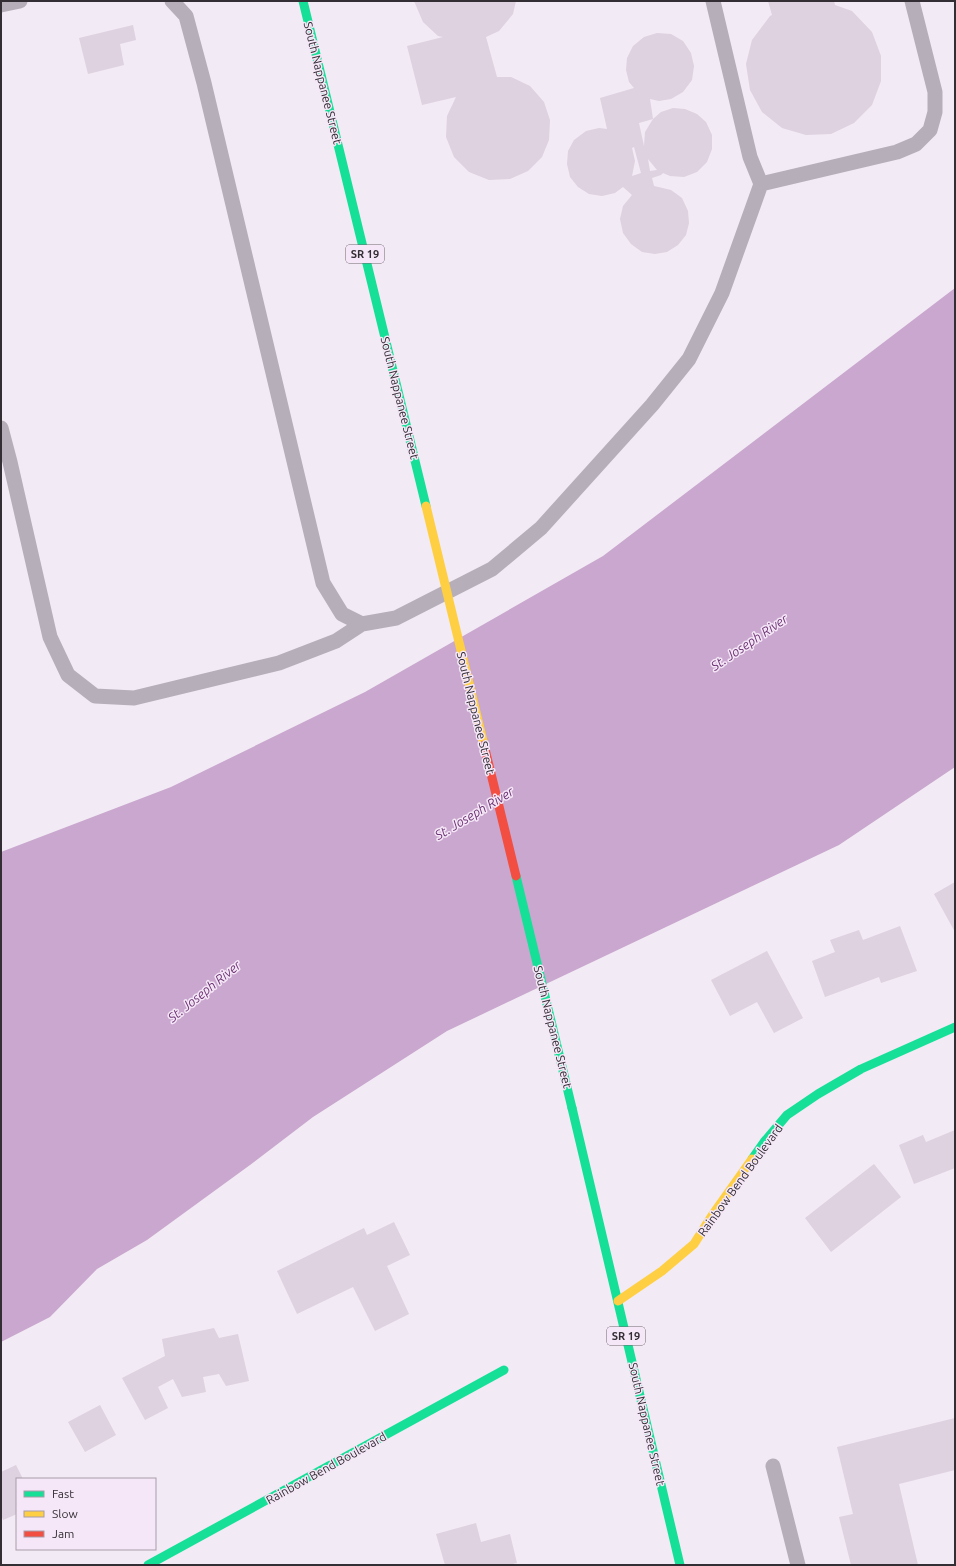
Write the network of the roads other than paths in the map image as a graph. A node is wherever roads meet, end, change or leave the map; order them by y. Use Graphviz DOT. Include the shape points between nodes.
graph roads {
  1 [pos="20,1"];
  2 [pos="172,1"];
  3 [pos="303,1"];
  4 [pos="712,1"];
  5 [pos="912,1"];
  6 [pos="1,5"];
  7 [pos="761,184"];
  8 [pos="1,428"];
  9 [pos="362,624"];
  10 [pos="955,1027"];
  11 [pos="618,1301"];
  12 [pos="504,1370"];
  13 [pos="773,1466"];
  14 [pos="148,1565"];
  15 [pos="680,1565"];
  16 [pos="798,1565"];
  1 -- 6 [label="lane"];
  2 -- 9 [label="lane" via="186,16 204,83 322,582 342,614"];
  3 -- 11 [label="main road, South Nappanee Street / SR 19, bridge"];
  4 -- 7 [label="lane" via="750,156"];
  5 -- 7 [label="lane" via="935,92 935,112 930,130 916,144 897,152"];
  7 -- 9 [label="lane" via="722,293 689,359 541,528 492,570 396,618"];
  8 -- 9 [label="lane" via="50,637 68,675 95,696 134,698 279,662 336,641"];
  10 -- 11 [label="main road, Rainbow Bend Boulevard" via="861,1069 787,1115 760,1148 694,1244 662,1271"];
  11 -- 15 [label="main road, South Nappanee Street / SR 19"];
  12 -- 14 [label="main road, Rainbow Bend Boulevard"];
  13 -- 16 [label="lane"];
}
